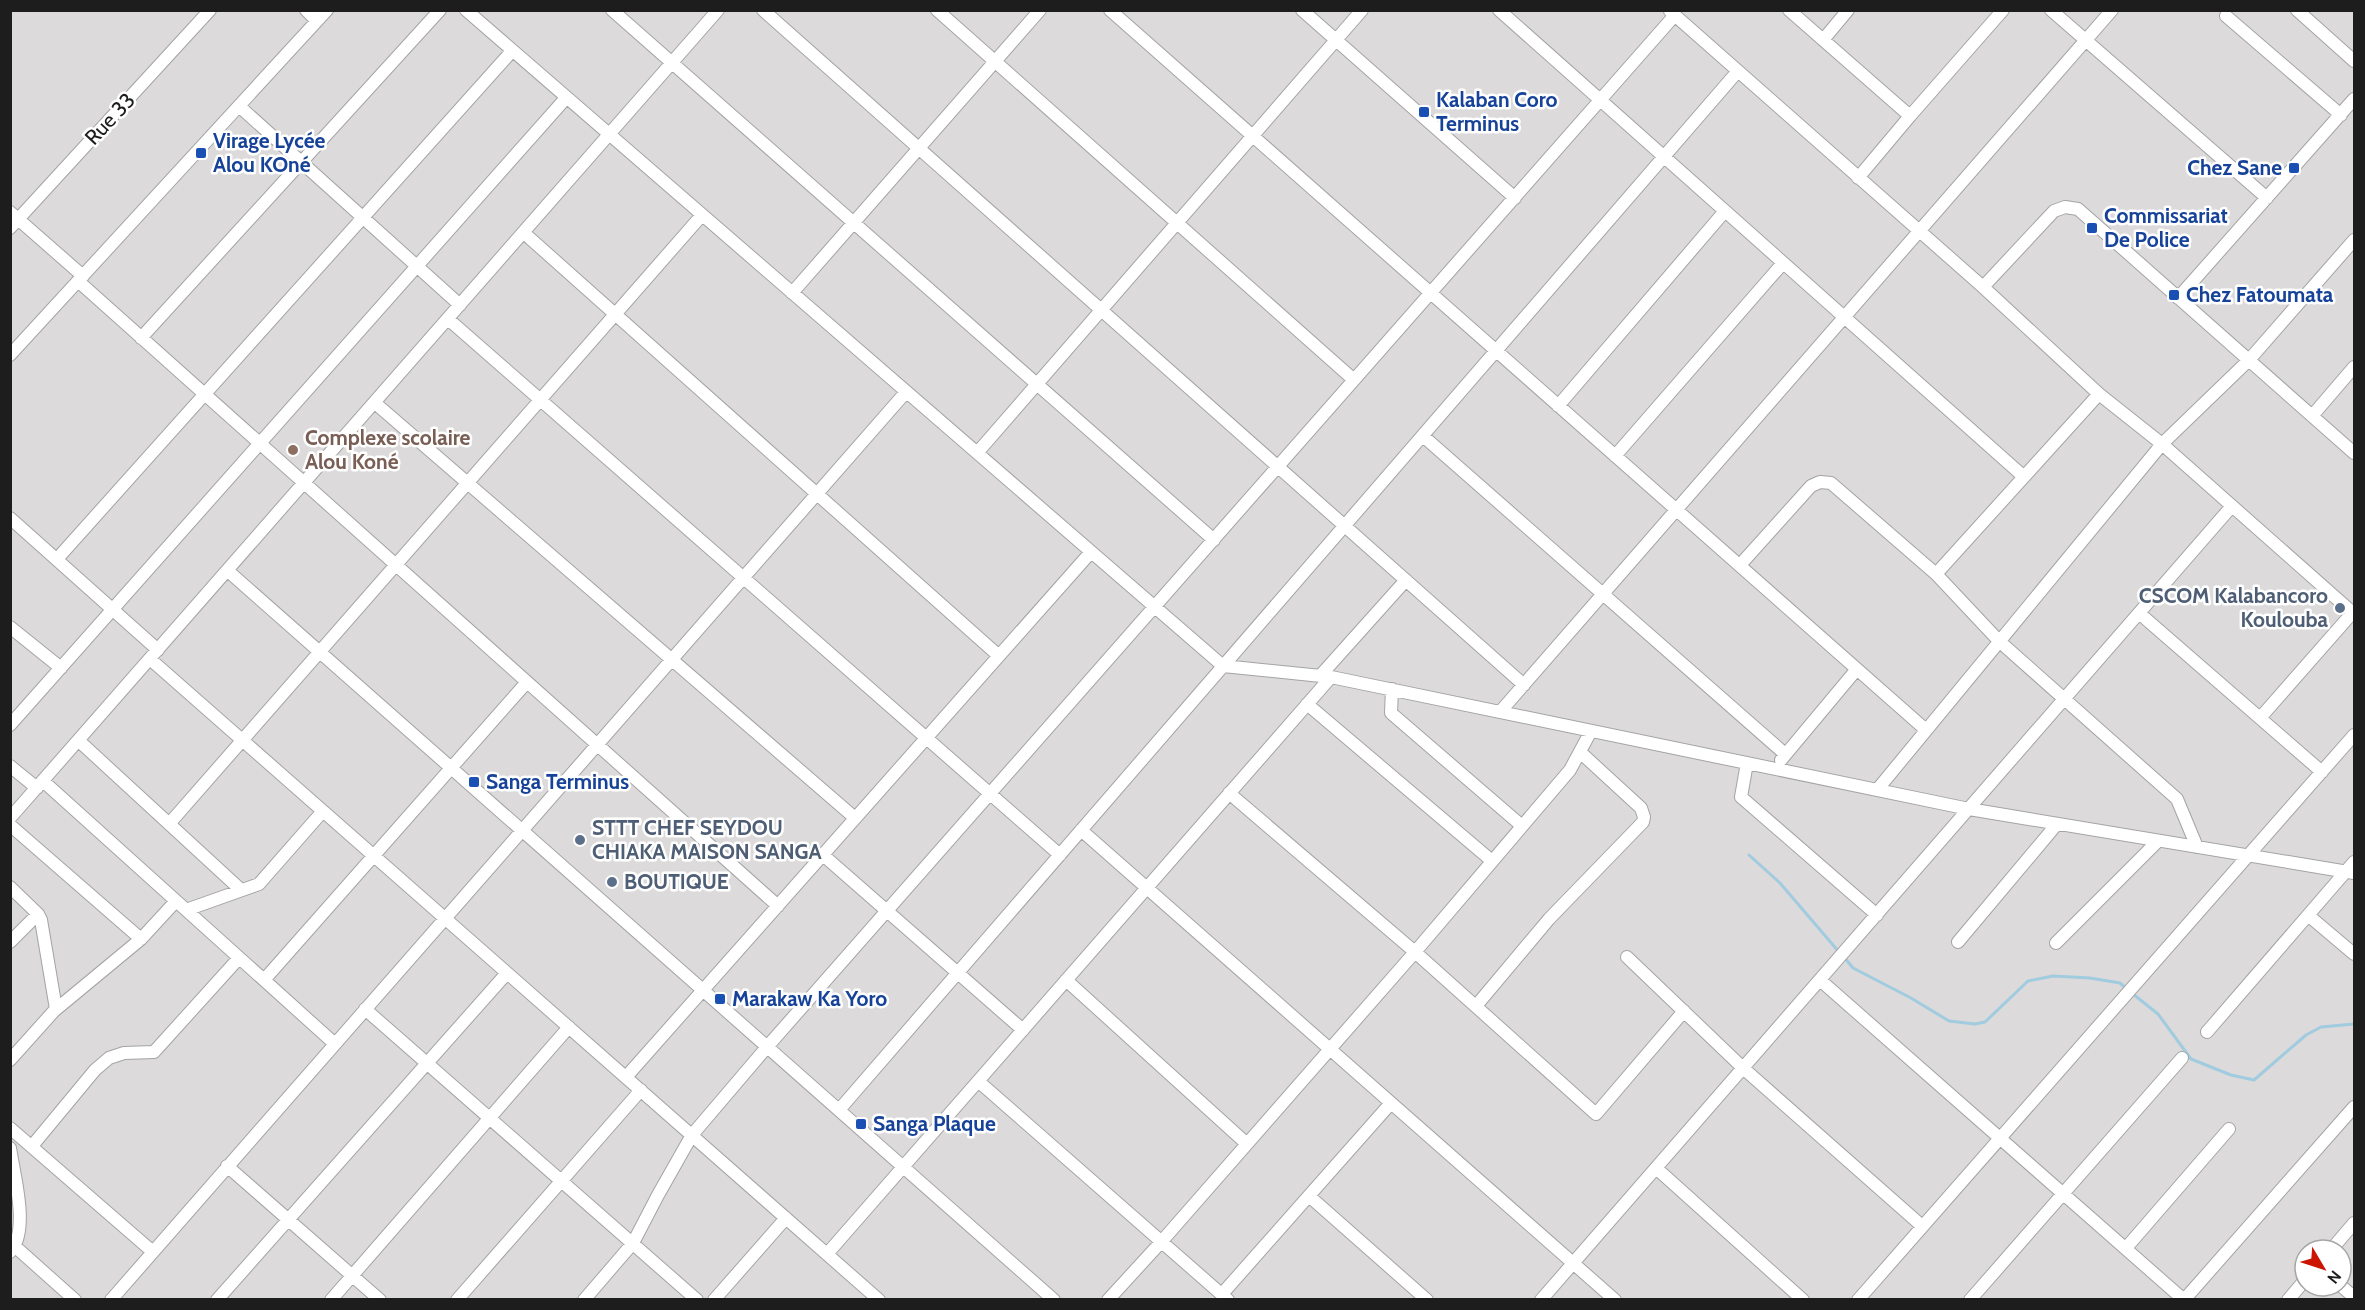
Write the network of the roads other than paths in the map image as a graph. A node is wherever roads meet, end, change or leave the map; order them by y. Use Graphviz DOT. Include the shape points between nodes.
graph roads {
  1 [pos="210,10"];
  2 [pos="306,10"];
  3 [pos="327,10"];
  4 [pos="440,10"];
  5 [pos="466,10"];
  6 [pos="612,10"];
  7 [pos="718,10"];
  8 [pos="763,10"];
  9 [pos="937,10"];
  10 [pos="1040,10"];
  11 [pos="1110,10"];
  12 [pos="1302,10"];
  13 [pos="1362,10"];
  14 [pos="1499,10"];
  15 [pos="1789,10"];
  16 [pos="1848,10"];
  17 [pos="2003,10"];
  18 [pos="2051,10"];
  19 [pos="2112,10"];
  20 [pos="2297,10"];
  21 [pos="1672,13"];
  22 [pos="2226,16"];
  23 [pos="318,21"];
  24 [pos="1336,40"];
  25 [pos="1823,40"];
  26 [pos="2086,40"];
  27 [pos="512,51"];
  28 [pos="2355,61"];
  29 [pos="995,62"];
  30 [pos="672,63"];
  31 [pos="1738,71"];
  32 [pos="566,98"];
  33 [pos="2355,99"];
  34 [pos="1600,100"];
  35 [pos="239,106"];
  36 [pos="2341,115"];
  37 [pos="1910,116"];
  38 [pos="609,135"];
  39 [pos="1252,136"];
  40 [pos="919,149"];
  41 [pos="1664,157"];
  42 [pos="301,162"];
  43 [pos="1858,178"];
  44 [pos="1515,198"];
  45 [pos="2267,198"];
  46 [pos="1725,212"];
  47 [pos="702,214"];
  48 [pos="363,218"];
  49 [pos="13,220"];
  50 [pos="1176,222"];
  51 [pos="854,224"];
  52 [pos="1919,231"];
  53 [pos="524,233"];
  54 [pos="2355,240"];
  55 [pos="1783,263"];
  56 [pos="417,266"];
  57 [pos="80,279"];
  58 [pos="1983,287"];
  59 [pos="792,293"];
  60 [pos="1430,293"];
  61 [pos="2178,298"];
  62 [pos="460,305"];
  63 [pos="1100,310"];
  64 [pos="615,314"];
  65 [pos="1844,317"];
  66 [pos="448,319"];
  67 [pos="141,338"];
  68 [pos="1496,351"];
  69 [pos="10,355"];
  70 [pos="2249,360"];
  71 [pos="2355,367"];
  72 [pos="1354,380"];
  73 [pos="1036,384"];
  74 [pos="906,392"];
  75 [pos="205,394"];
  76 [pos="2099,394"];
  77 [pos="540,400"];
  78 [pos="375,403"];
  79 [pos="1558,406"];
  80 [pos="2312,416"];
  81 [pos="1423,436"];
  82 [pos="260,444"];
  83 [pos="2162,444"];
  84 [pos="977,453"];
  85 [pos="2355,453"];
  86 [pos="1615,456"];
  87 [pos="1278,467"];
  88 [pos="2023,476"];
  89 [pos="304,483"];
  90 [pos="467,483"];
  91 [pos="817,493"];
  92 [pos="2232,506"];
  93 [pos="1677,510"];
  94 [pos="10,518"];
  95 [pos="1345,526"];
  96 [pos="1214,540"];
  97 [pos="1091,552"];
  98 [pos="57,559"];
  99 [pos="396,564"];
  100 [pos="1740,566"];
  101 [pos="228,571"];
  102 [pos="1936,574"];
  103 [pos="743,578"];
  104 [pos="1406,580"];
  105 [pos="1604,593"];
  106 [pos="1155,607"];
  107 [pos="113,610"];
  108 [pos="2354,612"];
  109 [pos="2139,613"];
  110 [pos="10,627"];
  111 [pos="1999,640"];
  112 [pos="320,652"];
  113 [pos="154,654"];
  114 [pos="999,656"];
  115 [pos="672,659"];
  116 [pos="1223,666"];
  117 [pos="61,668"];
  118 [pos="1857,669"];
  119 [pos="1326,676"];
  120 [pos="527,682"];
  121 [pos="1524,685"];
  122 [pos="1392,689"];
  123 [pos="2064,699"];
  124 [pos="1307,704"];
  125 [pos="1500,712"];
  126 [pos="2260,718"];
  127 [pos="10,725"];
  128 [pos="1926,730"];
  129 [pos="1591,731"];
  130 [pos="2355,735"];
  131 [pos="926,738"];
  132 [pos="242,740"];
  133 [pos="79,741"];
  134 [pos="597,744"];
  135 [pos="1580,752"];
  136 [pos="1785,754"];
  137 [pos="1747,763"];
  138 [pos="10,766"];
  139 [pos="451,768"];
  140 [pos="1775,769"];
  141 [pos="2322,772"];
  142 [pos="40,785"];
  143 [pos="1877,790"];
  144 [pos="1229,793"];
  145 [pos="990,794"];
  146 [pos="1969,809"];
  147 [pos="323,811"];
  148 [pos="10,818"];
  149 [pos="855,818"];
  150 [pos="169,824"];
  151 [pos="2057,824"];
  152 [pos="10,825"];
  153 [pos="1522,826"];
  154 [pos="522,830"];
  155 [pos="1081,830"];
  156 [pos="2158,840"];
  157 [pos="2198,847"];
  158 [pos="823,855"];
  159 [pos="1060,855"];
  160 [pos="2247,855"];
  161 [pos="374,856"];
  162 [pos="1492,861"];
  163 [pos="2355,862"];
  164 [pos="2350,873"];
  165 [pos="10,887"];
  166 [pos="1147,888"];
  167 [pos="240,890"];
  168 [pos="176,901"];
  169 [pos="778,906"];
  170 [pos="186,910"];
  171 [pos="887,911"];
  172 [pos="38,914"];
  173 [pos="1877,915"];
  174 [pos="2309,916"];
  175 [pos="445,918"];
  176 [pos="141,939"];
  177 [pos="10,942"];
  178 [pos="1958,942"];
  179 [pos="2056,943"];
  180 [pos="1415,952"];
  181 [pos="2355,954"];
  182 [pos="1627,957"];
  183 [pos="239,958"];
  184 [pos="507,973"];
  185 [pos="958,973"];
  186 [pos="264,980"];
  187 [pos="1066,980"];
  188 [pos="1820,980"];
  189 [pos="704,990"];
  190 [pos="1476,1006"];
  191 [pos="56,1009"];
  192 [pos="365,1009"];
  193 [pos="1684,1011"];
  194 [pos="569,1027"];
  195 [pos="1023,1030"];
  196 [pos="2207,1032"];
  197 [pos="335,1044"];
  198 [pos="768,1047"];
  199 [pos="1329,1048"];
  200 [pos="2182,1058"];
  201 [pos="10,1060"];
  202 [pos="427,1063"];
  203 [pos="1743,1068"];
  204 [pos="626,1077"];
  205 [pos="978,1081"];
  206 [pos="641,1090"];
  207 [pos="1391,1103"];
  208 [pos="2355,1107"];
  209 [pos="839,1110"];
  210 [pos="490,1118"];
  211 [pos="10,1128"];
  212 [pos="2229,1129"];
  213 [pos="692,1135"];
  214 [pos="2000,1138"];
  215 [pos="1247,1144"];
  216 [pos="32,1146"];
  217 [pos="10,1148"];
  218 [pos="227,1166"];
  219 [pos="903,1166"];
  220 [pos="1656,1168"];
  221 [pos="561,1181"];
  222 [pos="2064,1194"];
  223 [pos="1309,1196"];
  224 [pos="786,1218"];
  225 [pos="288,1219"];
  226 [pos="2355,1223"];
  227 [pos="1922,1226"];
  228 [pos="2342,1238"];
  229 [pos="1162,1241"];
  230 [pos="633,1243"];
  231 [pos="12,1247"];
  232 [pos="2126,1248"];
  233 [pos="153,1252"];
  234 [pos="827,1254"];
  235 [pos="1573,1263"];
  236 [pos="352,1275"];
  237 [pos="1226,1297"];
  238 [pos="75,1299"];
  239 [pos="111,1299"];
  240 [pos="217,1299"];
  241 [pos="331,1299"];
  242 [pos="381,1299"];
  243 [pos="457,1299"];
  244 [pos="584,1299"];
  245 [pos="697,1299"];
  246 [pos="714,1299"];
  247 [pos="879,1299"];
  248 [pos="1054,1299"];
  249 [pos="1108,1299"];
  250 [pos="1425,1299"];
  251 [pos="1541,1299"];
  252 [pos="1615,1299"];
  253 [pos="1803,1299"];
  254 [pos="1858,1299"];
  255 [pos="1970,1299"];
  256 [pos="2184,1299"];
  1 -- 49 [label="street, Rue 33"];
  2 -- 23 [label="street"];
  3 -- 23 [label="street"];
  4 -- 42 [label="street"];
  5 -- 27 [label="street"];
  6 -- 30 [label="street"];
  7 -- 30 [label="street"];
  8 -- 40 [label="street"];
  9 -- 29 [label="street"];
  10 -- 29 [label="street"];
  11 -- 39 [label="street"];
  12 -- 24 [label="street"];
  13 -- 24 [label="street"];
  14 -- 34 [label="street"];
  15 -- 25 [label="street"];
  16 -- 25 [label="street"];
  17 -- 37 [label="street"];
  18 -- 26 [label="street"];
  19 -- 26 [label="street"];
  20 -- 28 [label="street"];
  21 -- 31 [label="street"];
  21 -- 34 [label="street"];
  22 -- 36 [label="street"];
  23 -- 35 [label="street"];
  24 -- 39 [label="street"];
  24 -- 44 [label="street"];
  25 -- 37 [label="street"];
  26 -- 45 [label="street"];
  26 -- 52 [label="street"];
  27 -- 32 [label="street"];
  27 -- 48 [label="street"];
  29 -- 40 [label="street"];
  29 -- 50 [label="street"];
  30 -- 38 [label="street"];
  30 -- 51 [label="street"];
  31 -- 41 [label="street"];
  31 -- 43 [label="street"];
  32 -- 38 [label="street"];
  32 -- 56 [label="street"];
  33 -- 36 [label="street"];
  34 -- 41 [label="street"];
  34 -- 44 [label="street"];
  35 -- 42 [label="street"];
  35 -- 57 [label="street"];
  36 -- 45 [label="street"];
  37 -- 43 [label="street"];
  38 -- 47 [label="street"];
  38 -- 53 [label="street"];
  39 -- 50 [label="street"];
  39 -- 60 [label="street"];
  40 -- 51 [label="street"];
  40 -- 63 [label="street"];
  41 -- 46 [label="street"];
  41 -- 68 [label="street"];
  42 -- 48 [label="street"];
  42 -- 67 [label="street"];
  43 -- 52 [label="street"];
  44 -- 60 [label="street"];
  45 -- 61 [label="street"];
  46 -- 55 [label="street"];
  46 -- 79 [label="street"];
  47 -- 59 [label="street"];
  47 -- 64 [label="street"];
  48 -- 56 [label="street"];
  48 -- 75 [label="street"];
  49 -- 57 [label="street"];
  50 -- 63 [label="street"];
  50 -- 72 [label="street"];
  51 -- 59 [label="street"];
  51 -- 73 [label="street"];
  52 -- 58 [label="street"];
  52 -- 65 [label="street"];
  53 -- 62 [label="street"];
  53 -- 64 [label="street"];
  54 -- 70 [label="street"];
  55 -- 65 [label="street"];
  55 -- 86 [label="street"];
  56 -- 62 [label="street"];
  56 -- 82 [label="street"];
  57 -- 67 [label="street"];
  57 -- 69 [label="street"];
  58 -- 61 [label="street" via="2054,211 2065,207 2078,209"];
  58 -- 76 [label="street"];
  59 -- 74 [label="street"];
  60 -- 68 [label="street"];
  60 -- 72 [label="street"];
  61 -- 70 [label="street"];
  62 -- 66 [label="street"];
  63 -- 73 [label="street"];
  63 -- 87 [label="street"];
  64 -- 77 [label="street"];
  64 -- 91 [label="street"];
  65 -- 88 [label="street"];
  65 -- 93 [label="street"];
  66 -- 77 [label="street"];
  66 -- 78 [label="street"];
  67 -- 75 [label="street"];
  68 -- 79 [label="street"];
  68 -- 81 [label="street"];
  70 -- 80 [label="street"];
  70 -- 83 [label="street"];
  71 -- 80 [label="street"];
  72 -- 87 [label="street"];
  73 -- 84 [label="street"];
  73 -- 96 [label="street"];
  74 -- 84 [label="street"];
  74 -- 91 [label="street"];
  75 -- 82 [label="street"];
  75 -- 98 [label="street"];
  76 -- 83 [label="street"];
  76 -- 88 [label="street"];
  77 -- 90 [label="street"];
  77 -- 103 [label="street"];
  78 -- 89 [label="street"];
  78 -- 90 [label="street"];
  79 -- 86 [label="street"];
  80 -- 85 [label="street"];
  81 -- 95 [label="street"];
  81 -- 105 [label="street"];
  82 -- 89 [label="street"];
  82 -- 107 [label="street"];
  83 -- 92 [label="street"];
  83 -- 111 [label="street"];
  84 -- 97 [label="street"];
  86 -- 93 [label="street"];
  87 -- 95 [label="street"];
  87 -- 96 [label="street"];
  88 -- 102 [label="street"];
  89 -- 99 [label="street"];
  89 -- 101 [label="street"];
  90 -- 99 [label="street"];
  90 -- 115 [label="street"];
  91 -- 103 [label="street"];
  91 -- 114 [label="street"];
  92 -- 108 [label="street"];
  92 -- 109 [label="street"];
  93 -- 100 [label="street"];
  93 -- 105 [label="street"];
  94 -- 98 [label="street"];
  95 -- 104 [label="street"];
  95 -- 116 [label="street"];
  96 -- 106 [label="street"];
  97 -- 106 [label="street"];
  97 -- 114 [label="street"];
  98 -- 107 [label="street"];
  99 -- 112 [label="street"];
  99 -- 120 [label="street"];
  100 -- 102 [label="street" via="1811,486 1825,481"];
  100 -- 118 [label="street"];
  101 -- 112 [label="street"];
  101 -- 113 [label="street"];
  102 -- 111 [label="street"];
  103 -- 115 [label="street"];
  103 -- 131 [label="street"];
  104 -- 119 [label="street"];
  104 -- 121 [label="street"];
  105 -- 121 [label="street"];
  105 -- 136 [label="street"];
  106 -- 116 [label="street"];
  106 -- 145 [label="street"];
  107 -- 113 [label="street"];
  107 -- 117 [label="street"];
  108 -- 126 [label="street"];
  109 -- 123 [label="street"];
  109 -- 126 [label="street"];
  110 -- 117 [label="street"];
  111 -- 123 [label="street"];
  111 -- 128 [label="street"];
  112 -- 132 [label="street"];
  112 -- 139 [label="street"];
  113 -- 132 [label="street"];
  113 -- 133 [label="street"];
  114 -- 131 [label="street"];
  115 -- 134 [label="street"];
  115 -- 149 [label="street"];
  116 -- 119 [label="street"];
  116 -- 155 [label="street"];
  117 -- 127 [label="street"];
  118 -- 128 [label="street"];
  118 -- 136 [label="street"];
  119 -- 122 [label="street"];
  119 -- 124 [label="street"];
  120 -- 134 [label="street"];
  120 -- 139 [label="street"];
  121 -- 125 [label="street"];
  122 -- 125 [label="street"];
  122 -- 153 [label="street" via="1391,713"];
  123 -- 146 [label="street"];
  123 -- 157 [label="street" via="2176,799"];
  124 -- 144 [label="street"];
  124 -- 162 [label="street"];
  125 -- 129 [label="street"];
  126 -- 141 [label="street"];
  128 -- 143 [label="street"];
  129 -- 135 [label="street"];
  129 -- 137 [label="street"];
  130 -- 141 [label="street"];
  131 -- 145 [label="street"];
  131 -- 149 [label="street"];
  132 -- 147 [label="street"];
  132 -- 150 [label="street"];
  133 -- 142 [label="street"];
  133 -- 150 [label="street"];
  134 -- 154 [label="street"];
  134 -- 169 [label="street"];
  135 -- 153 [label="street" via="1570,770"];
  135 -- 190 [label="street" via="1641,808 1642,822 1549,919"];
  136 -- 140 [label="street"];
  137 -- 140 [label="street"];
  137 -- 173 [label="street" via="1741,797"];
  138 -- 142 [label="street"];
  139 -- 154 [label="street"];
  139 -- 161 [label="street"];
  140 -- 143 [label="street"];
  141 -- 160 [label="street"];
  142 -- 148 [label="street"];
  142 -- 168 [label="street"];
  143 -- 146 [label="street"];
  144 -- 166 [label="street"];
  144 -- 180 [label="street"];
  145 -- 159 [label="street"];
  145 -- 171 [label="street"];
  146 -- 151 [label="street"];
  146 -- 173 [label="street"];
  147 -- 161 [label="street"];
  147 -- 167 [label="street" via="259,884"];
  149 -- 158 [label="street"];
  150 -- 167 [label="street"];
  151 -- 156 [label="street"];
  151 -- 178 [label="street"];
  152 -- 176 [label="street"];
  153 -- 162 [label="street"];
  154 -- 175 [label="street"];
  154 -- 189 [label="street"];
  155 -- 159 [label="street"];
  155 -- 166 [label="street"];
  156 -- 157 [label="street"];
  156 -- 179 [label="street"];
  157 -- 160 [label="street"];
  158 -- 169 [label="street"];
  158 -- 171 [label="street"];
  159 -- 185 [label="street"];
  160 -- 164 [label="street"];
  160 -- 214 [label="street"];
  161 -- 175 [label="street"];
  161 -- 186 [label="street"];
  162 -- 180 [label="street"];
  163 -- 164 [label="street"];
  164 -- 174 [label="street"];
  165 -- 172 [label="street"];
  166 -- 187 [label="street"];
  166 -- 199 [label="street"];
  167 -- 170 [label="street"];
  168 -- 170 [label="street"];
  168 -- 176 [label="street"];
  169 -- 189 [label="street"];
  170 -- 183 [label="street"];
  171 -- 185 [label="street"];
  171 -- 198 [label="street"];
  172 -- 177 [label="street"];
  172 -- 191 [label="street"];
  173 -- 188 [label="street"];
  174 -- 181 [label="street"];
  174 -- 196 [label="street"];
  175 -- 184 [label="street"];
  175 -- 192 [label="street"];
  176 -- 191 [label="street"];
  180 -- 190 [label="street"];
  180 -- 199 [label="street"];
  182 -- 193 [label="street"];
  183 -- 186 [label="street"];
  183 -- 216 [label="street" via="154,1052 124,1053 109,1058 95,1070"];
  184 -- 194 [label="street"];
  184 -- 202 [label="street"];
  185 -- 195 [label="street"];
  185 -- 209 [label="street"];
  186 -- 197 [label="street"];
  187 -- 195 [label="street"];
  187 -- 215 [label="street"];
  188 -- 203 [label="street"];
  188 -- 214 [label="street"];
  189 -- 198 [label="street"];
  189 -- 204 [label="street"];
  190 -- 193 [label="street" via="1596,1114"];
  191 -- 201 [label="street"];
  192 -- 197 [label="street"];
  192 -- 202 [label="street"];
  193 -- 203 [label="street"];
  194 -- 204 [label="street"];
  194 -- 210 [label="street"];
  195 -- 205 [label="street"];
  197 -- 218 [label="street"];
  198 -- 209 [label="street"];
  198 -- 213 [label="street"];
  199 -- 207 [label="street"];
  199 -- 215 [label="street"];
  200 -- 222 [label="street"];
  202 -- 210 [label="street"];
  202 -- 225 [label="street"];
  203 -- 220 [label="street"];
  203 -- 227 [label="street"];
  204 -- 206 [label="street"];
  205 -- 219 [label="street"];
  205 -- 229 [label="street"];
  206 -- 213 [label="street"];
  206 -- 221 [label="street"];
  207 -- 223 [label="street"];
  207 -- 235 [label="street"];
  208 -- 256 [label="street"];
  209 -- 219 [label="street"];
  210 -- 221 [label="street"];
  210 -- 236 [label="street"];
  211 -- 216 [label="street"];
  212 -- 232 [label="street"];
  213 -- 224 [label="street"];
  213 -- 230 [label="street"];
  214 -- 222 [label="street"];
  214 -- 227 [label="street"];
  215 -- 229 [label="street"];
  216 -- 233 [label="street"];
  217 -- 231 [label="street" via="20,1213"];
  218 -- 225 [label="street"];
  218 -- 233 [label="street"];
  219 -- 234 [label="street"];
  219 -- 248 [label="street"];
  220 -- 235 [label="street"];
  220 -- 253 [label="street"];
  221 -- 230 [label="street"];
  221 -- 243 [label="street"];
  222 -- 232 [label="street"];
  222 -- 255 [label="street"];
  223 -- 237 [label="street"];
  223 -- 250 [label="street"];
  224 -- 234 [label="street"];
  224 -- 246 [label="street"];
  225 -- 236 [label="street"];
  225 -- 240 [label="street"];
  226 -- 228 [label="street"];
  227 -- 254 [label="street"];
  229 -- 237 [label="street"];
  229 -- 249 [label="street"];
  230 -- 244 [label="street"];
  230 -- 245 [label="street"];
  231 -- 238 [label="street"];
  232 -- 256 [label="street"];
  233 -- 239 [label="street"];
  234 -- 247 [label="street"];
  235 -- 251 [label="street"];
  235 -- 252 [label="street"];
  236 -- 241 [label="street"];
  236 -- 242 [label="street"];
}
